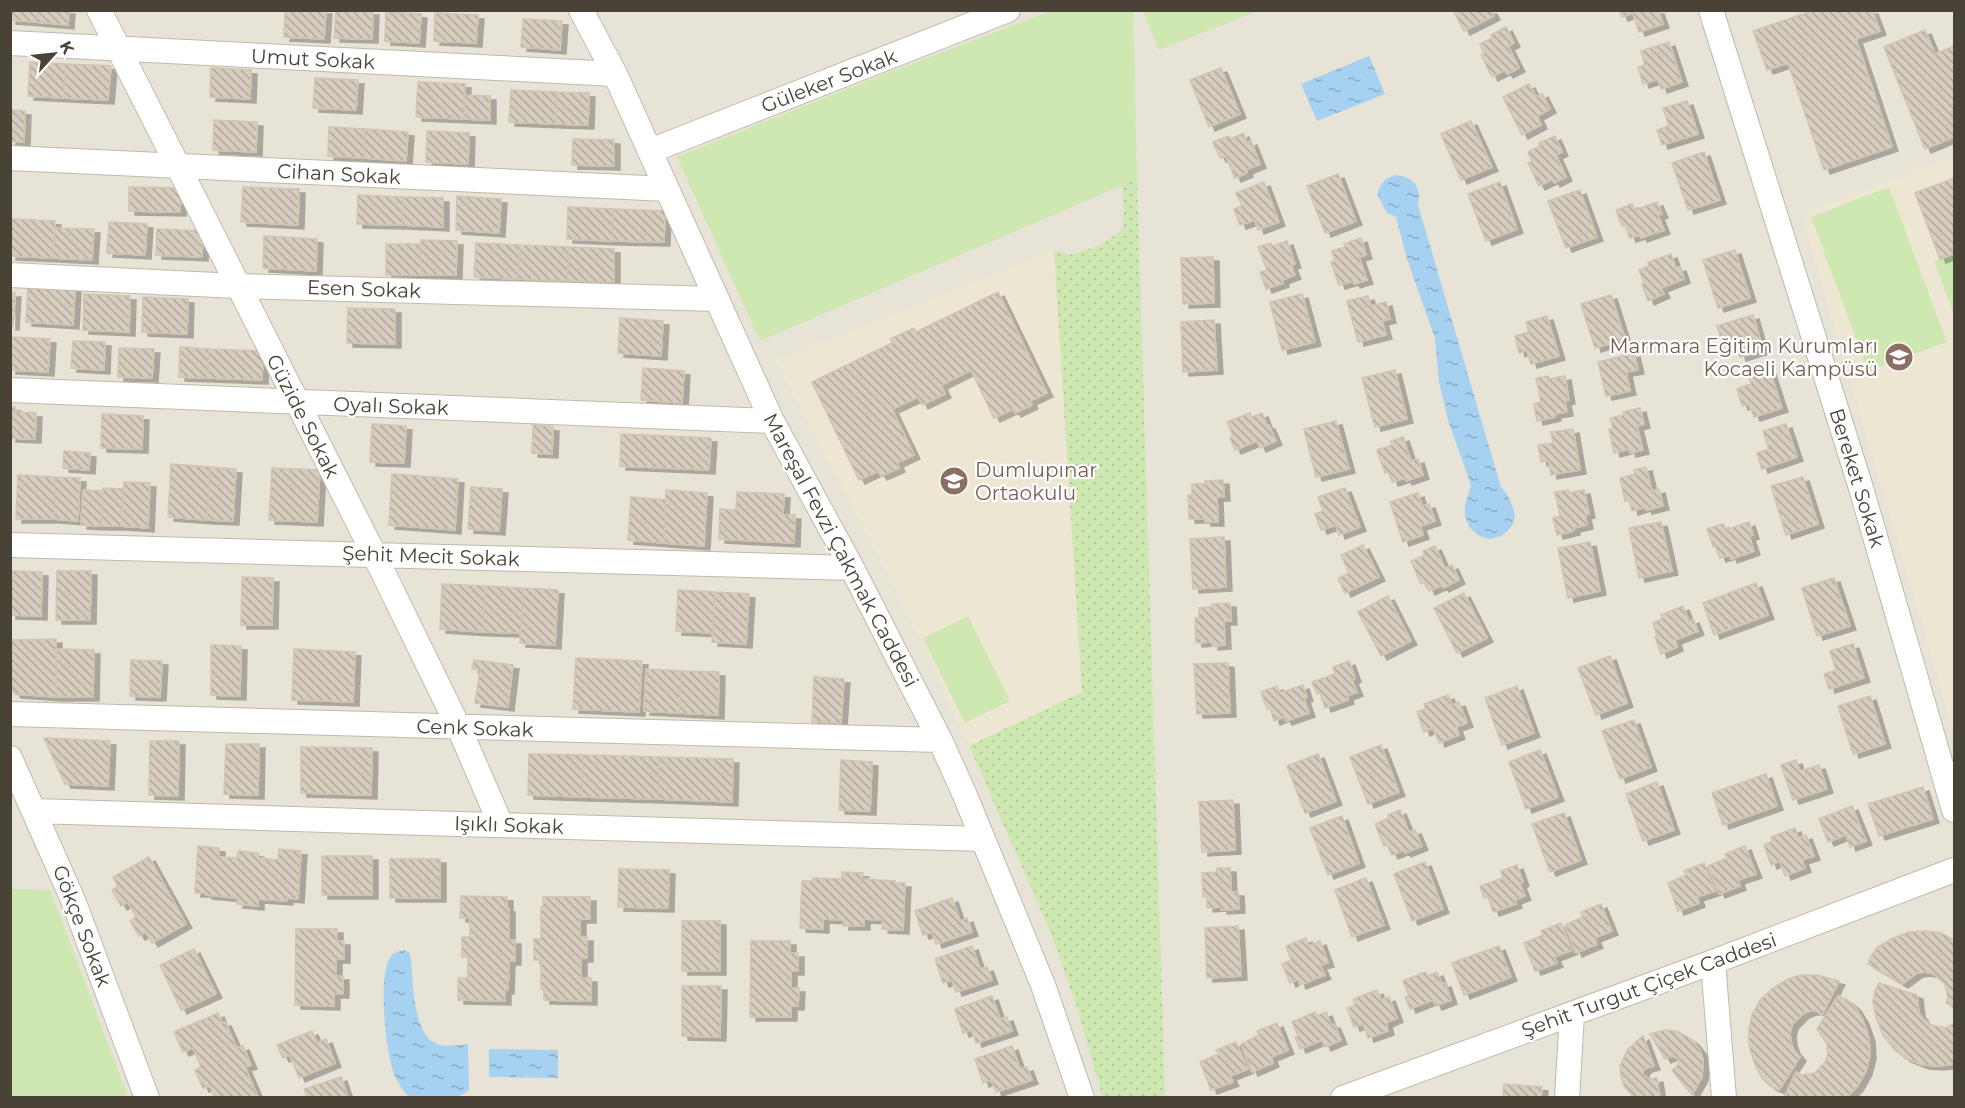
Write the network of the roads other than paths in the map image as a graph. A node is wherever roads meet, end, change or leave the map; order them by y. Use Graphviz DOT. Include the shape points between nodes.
graph roads {
  1 [pos="99,10"];
  2 [pos="581,10"];
  3 [pos="1008,10"];
  4 [pos="1711,10"];
  5 [pos="10,43"];
  6 [pos="119,49"];
  7 [pos="615,74"];
  8 [pos="650,151"];
  9 [pos="10,158"];
  10 [pos="178,166"];
  11 [pos="667,189"];
  12 [pos="10,275"];
  13 [pos="237,286"];
  14 [pos="717,299"];
  15 [pos="10,390"];
  16 [pos="297,402"];
  17 [pos="771,421"];
  18 [pos="10,545"];
  19 [pos="374,554"];
  20 [pos="852,568"];
  21 [pos="10,714"];
  22 [pos="459,728"];
  23 [pos="940,740"];
  24 [pos="10,758"];
  25 [pos="1954,810"];
  26 [pos="35,811"];
  27 [pos="501,825"];
  28 [pos="983,839"];
  29 [pos="1954,870"];
  30 [pos="1713,962"];
  31 [pos="1572,1014"];
  32 [pos="1366,1093"];
  33 [pos="147,1098"];
  34 [pos="1082,1098"];
  35 [pos="1343,1098"];
  36 [pos="1567,1098"];
  37 [pos="1724,1098"];
  1 -- 6 [label="street, Güzide Sokak"];
  2 -- 7 [label="street, Mareşal Fevzi Çakmak Caddesi"];
  3 -- 8 [label="street, Güleker Sokak"];
  4 -- 25 [label="street, Bereket Sokak" via="1857,476"];
  5 -- 6 [label="street, Umut Sokak"];
  6 -- 7 [label="street, Umut Sokak"];
  6 -- 10 [label="street, Güzide Sokak"];
  7 -- 8 [label="street, Mareşal Fevzi Çakmak Caddesi"];
  8 -- 11 [label="street, Mareşal Fevzi Çakmak Caddesi"];
  9 -- 10 [label="street, Cihan Sokak"];
  10 -- 11 [label="street, Cihan Sokak"];
  10 -- 13 [label="street, Güzide Sokak"];
  11 -- 14 [label="street, Mareşal Fevzi Çakmak Caddesi"];
  12 -- 13 [label="street, Esen Sokak"];
  13 -- 14 [label="street, Esen Sokak"];
  13 -- 16 [label="street, Güzide Sokak"];
  14 -- 17 [label="street, Mareşal Fevzi Çakmak Caddesi"];
  15 -- 16 [label="street, Oyalı Sokak"];
  16 -- 17 [label="street, Oyalı Sokak"];
  16 -- 19 [label="street, Güzide Sokak"];
  17 -- 20 [label="street, Mareşal Fevzi Çakmak Caddesi"];
  18 -- 19 [label="street, Şehit Mecit Sokak"];
  19 -- 20 [label="street, Şehit Mecit Sokak"];
  19 -- 22 [label="street, Güzide Sokak"];
  20 -- 23 [label="street, Mareşal Fevzi Çakmak Caddesi"];
  21 -- 22 [label="street, Cenk Sokak"];
  22 -- 23 [label="street, Cenk Sokak"];
  22 -- 27 [label="street, Güzide Sokak"];
  23 -- 28 [label="street, Mareşal Fevzi Çakmak Caddesi"];
  24 -- 26 [label="street, Gökçe Sokak"];
  26 -- 27 [label="street, Işıklı Sokak"];
  26 -- 33 [label="street, Gökçe Sokak" via="73,900"];
  27 -- 28 [label="street, Işıklı Sokak"];
  28 -- 34 [label="street, Mareşal Fevzi Çakmak Caddesi" via="1043,985"];
  29 -- 30 [label="street, Şehit Turgut Çiçek Caddesi"];
  30 -- 31 [label="street, Şehit Turgut Çiçek Caddesi"];
  30 -- 37 [label="street"];
  31 -- 32 [label="street, Şehit Turgut Çiçek Caddesi"];
  31 -- 36 [label="street"];
  32 -- 35 [label="street, Şehit Turgut Çiçek Caddesi"];
}
